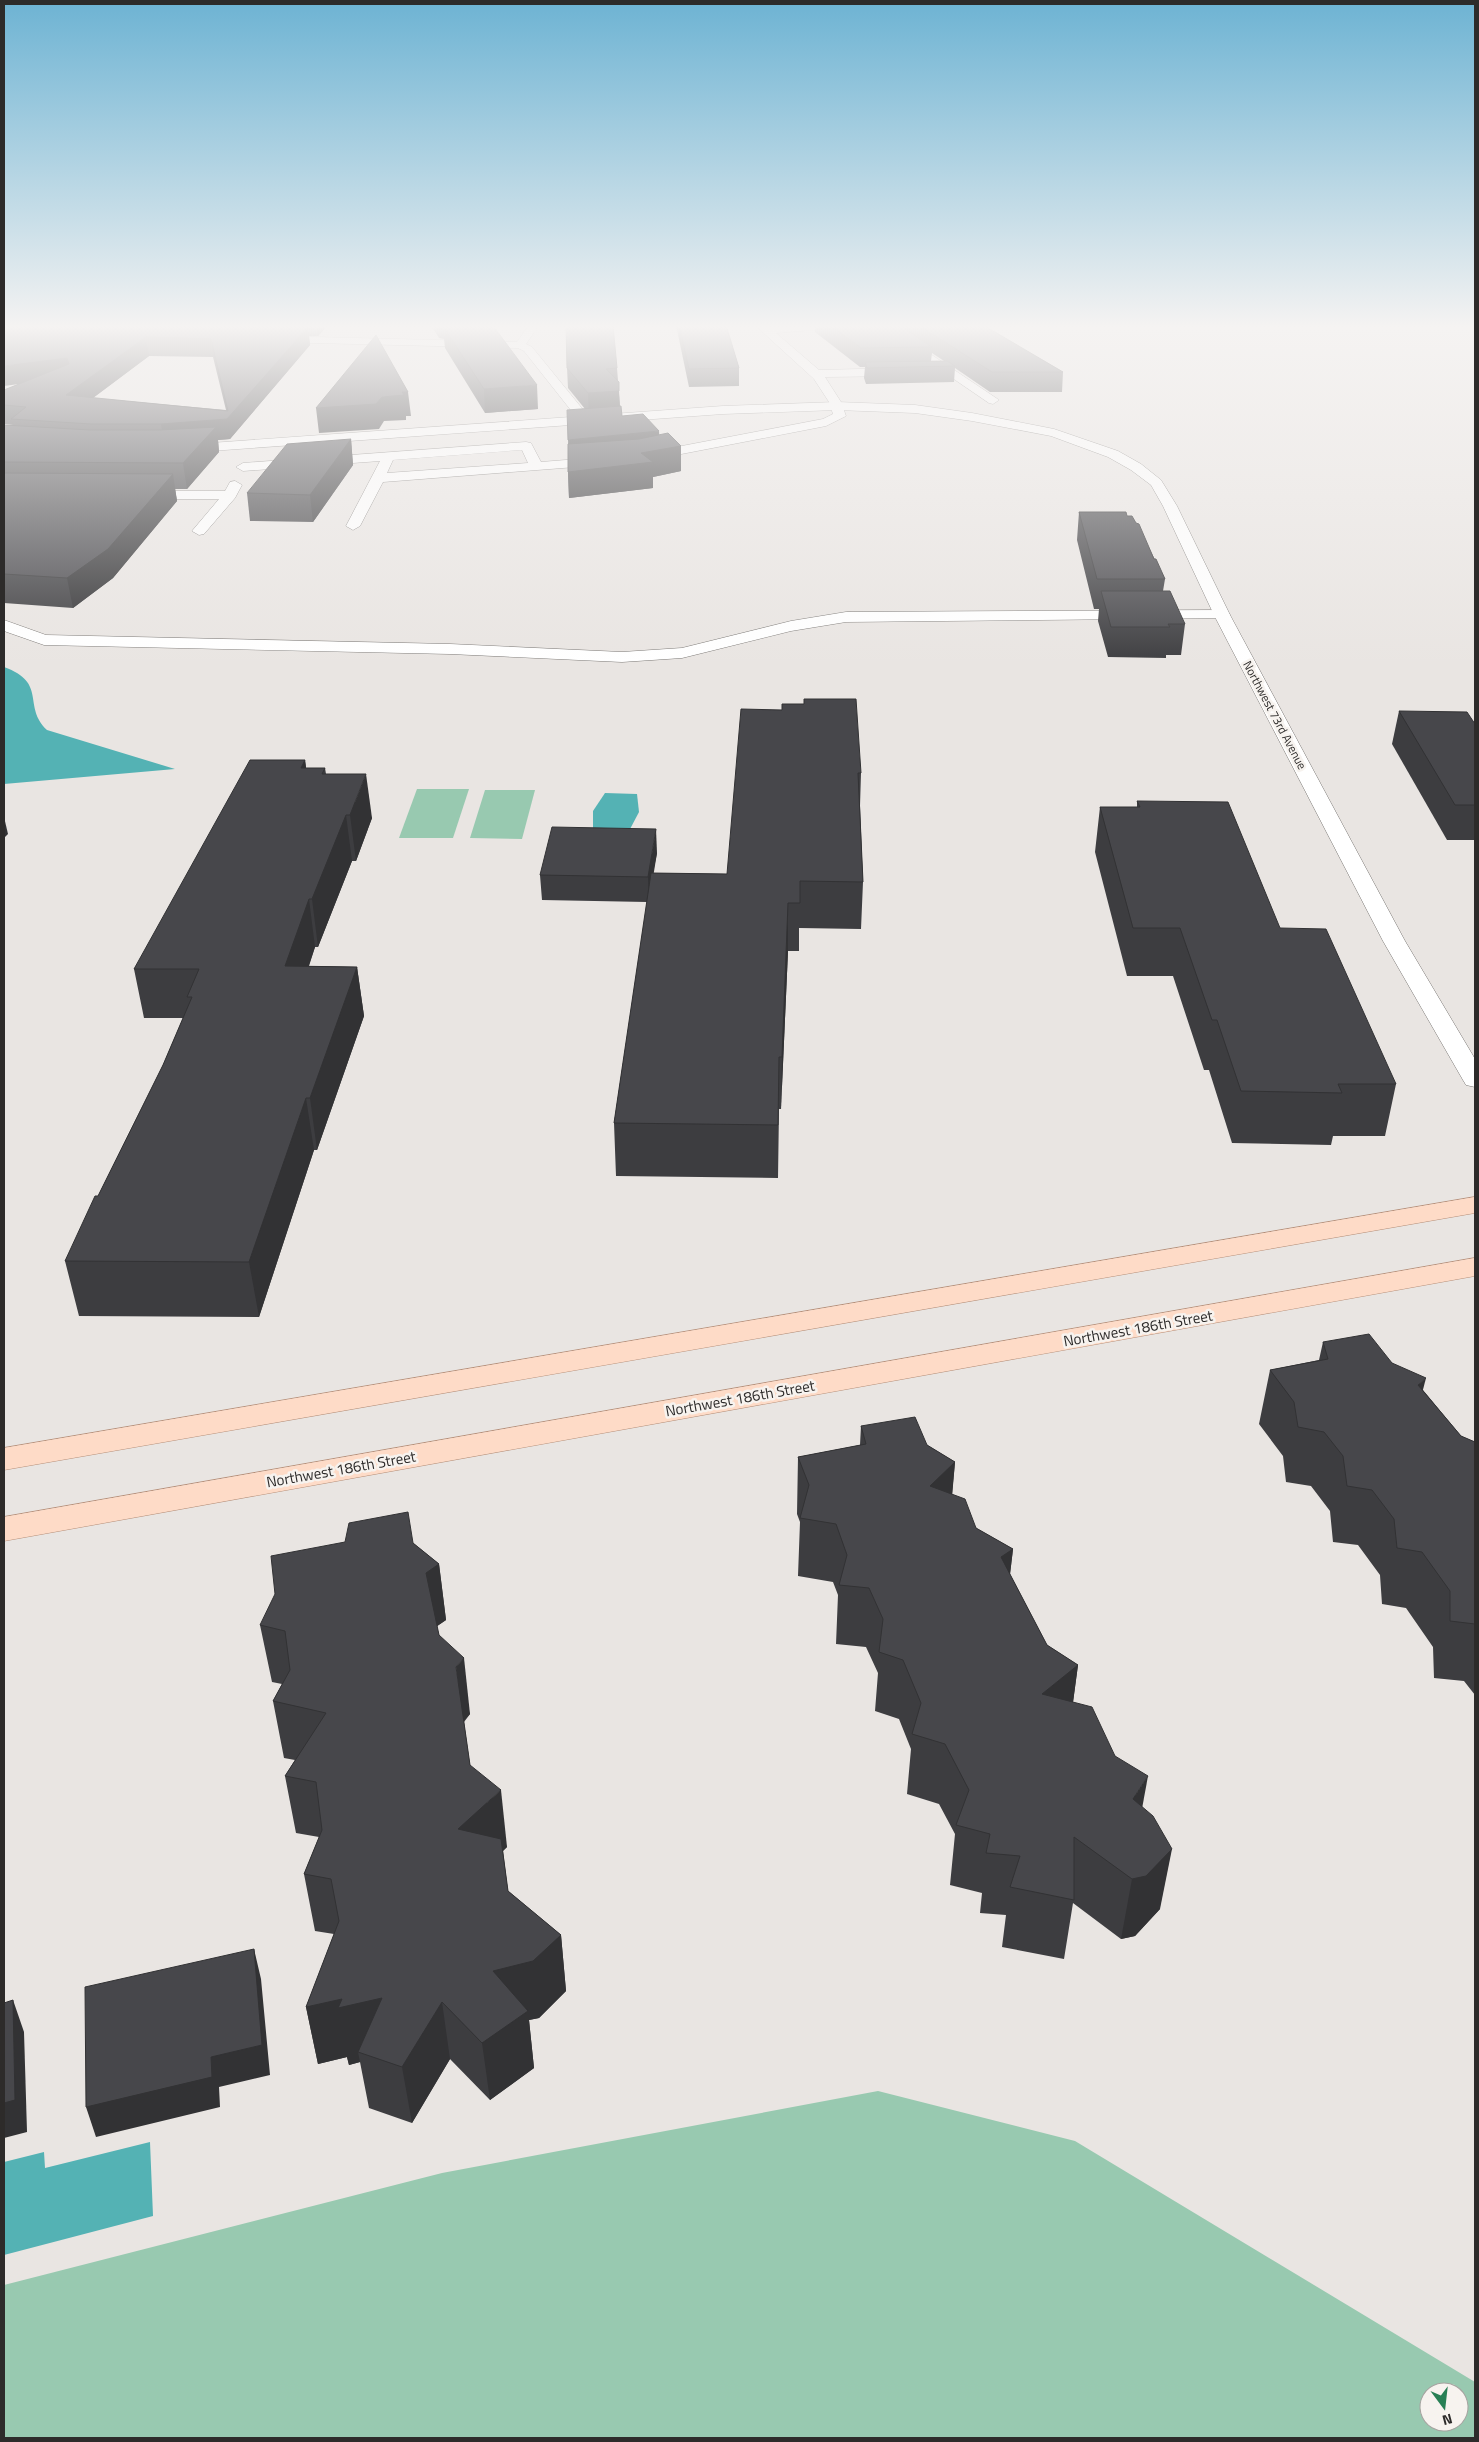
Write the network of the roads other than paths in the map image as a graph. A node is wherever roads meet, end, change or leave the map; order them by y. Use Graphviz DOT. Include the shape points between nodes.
graph roads {
  1 [pos="331,439"];
  2 [pos="738,439"];
  3 [pos="1071,439"];
  4 [pos="236,446"];
  5 [pos="173,449"];
  6 [pos="389,456"];
  7 [pos="538,466"];
  8 [pos="243,467"];
  9 [pos="379,478"];
  10 [pos="122,495"];
  11 [pos="230,496"];
  12 [pos="353,526"];
  13 [pos="199,531"];
  14 [pos="1222,615"];
  15 [pos="4,625"];
  16 [pos="1475,1080"];
  17 [pos="1475,1205"];
  18 [pos="1475,1267"];
  19 [pos="4,1459"];
  20 [pos="4,1529"];
  1 -- 4 [label="street, Northwest 73rd Avenue"];
  2 -- 7 [label="street" via="640,458"];
  3 -- 14 [label="street, Northwest 73rd Avenue" via="1113,454 1156,483"];
  4 -- 5 [label="street, Northwest 73rd Avenue"];
  4 -- 8 [label="street"];
  6 -- 7 [label="street" via="526,446"];
  6 -- 8 [label="street"];
  6 -- 9 [label="street"];
  7 -- 9 [label="street"];
  8 -- 11 [label="street"];
  9 -- 12 [label="street"];
  10 -- 11 [label="street"];
  11 -- 13 [label="street"];
  14 -- 15 [label="street" via="846,617 791,626 682,653 622,658 450,649 44,640"];
  14 -- 16 [label="street, Northwest 73rd Avenue" via="1394,941"];
  17 -- 19 [label="main road"];
  18 -- 20 [label="main road, Northwest 186th Street"];
}
